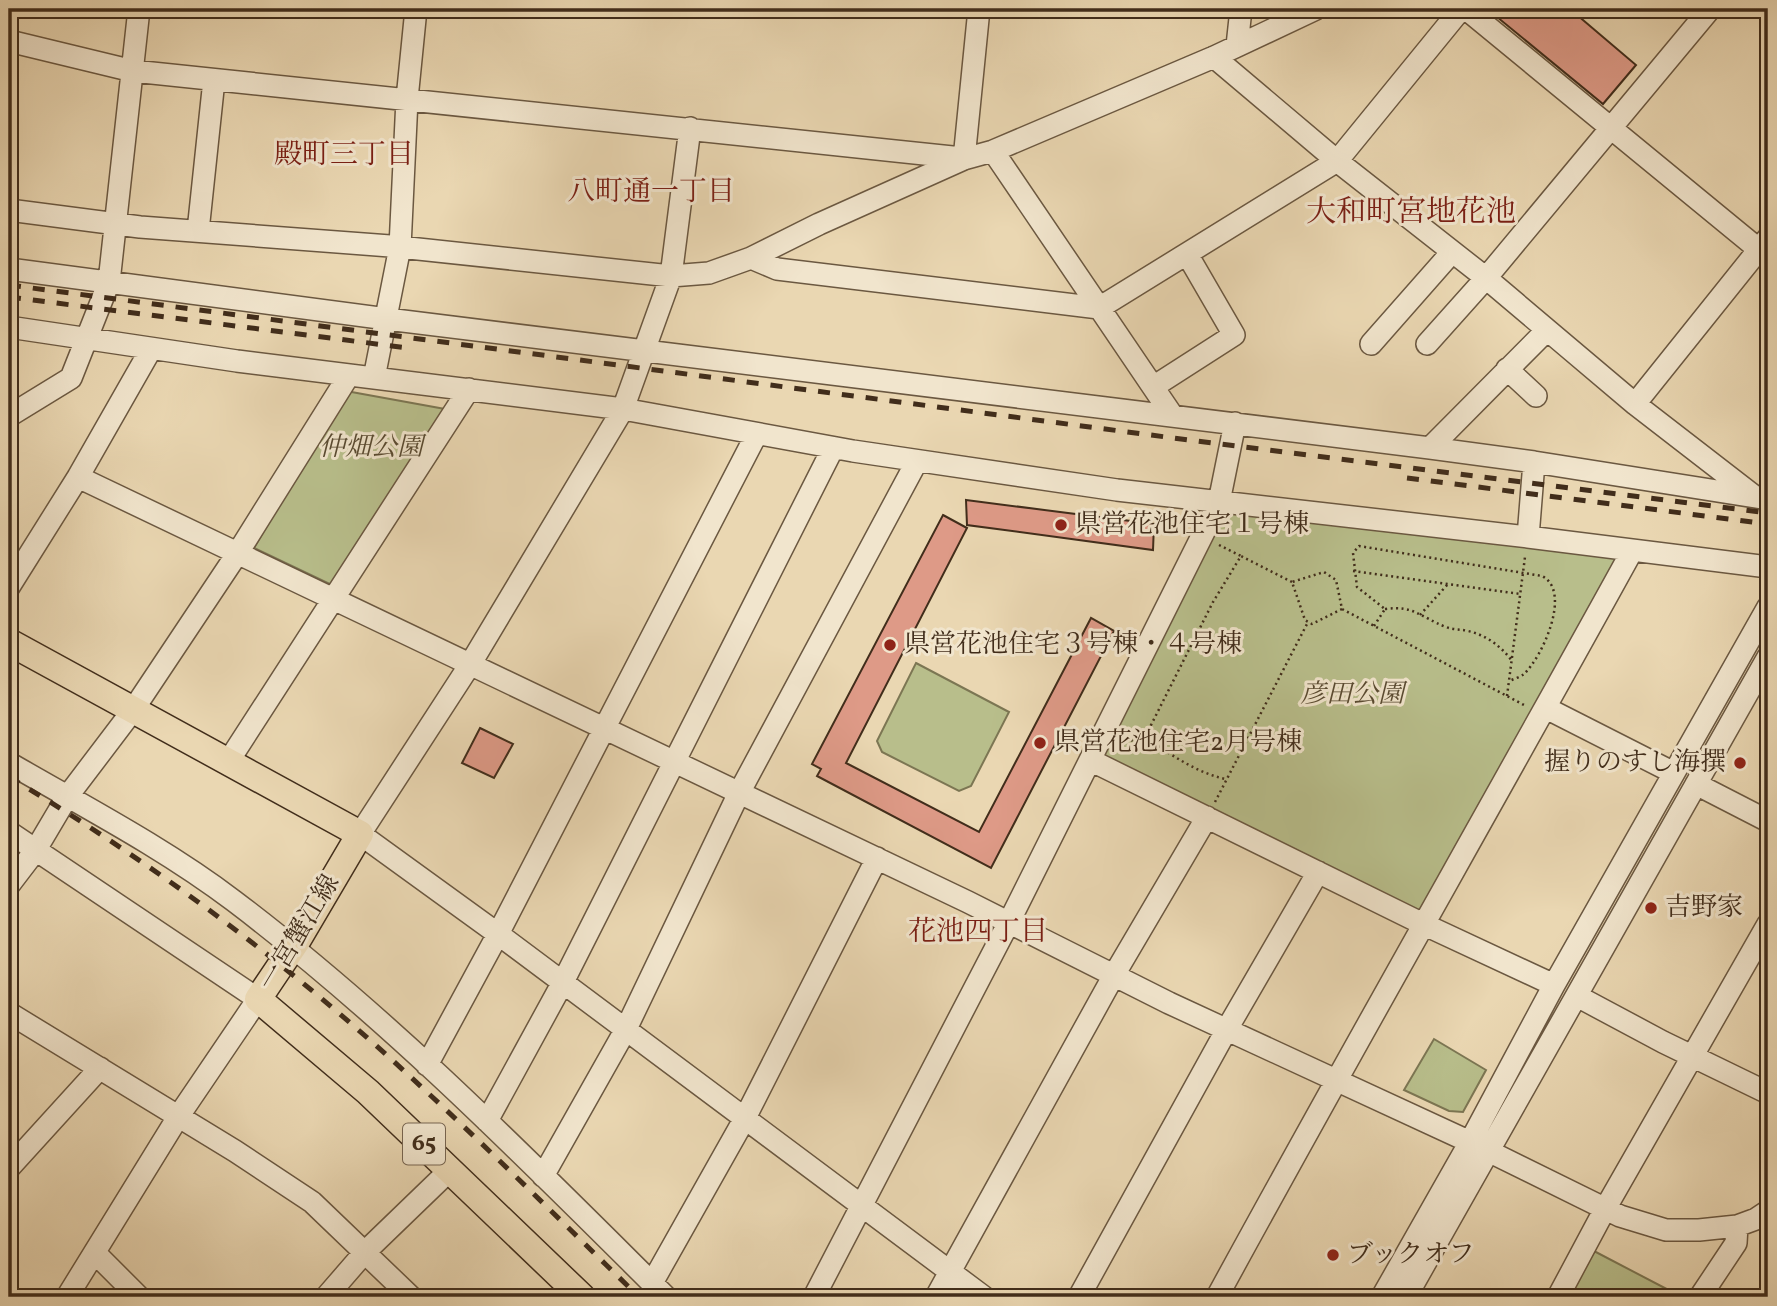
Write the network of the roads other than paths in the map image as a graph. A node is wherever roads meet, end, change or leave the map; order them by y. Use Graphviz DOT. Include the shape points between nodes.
graph roads {
  1 [pos="139,9"];
  2 [pos="416,9"];
  3 [pos="978,9"];
  4 [pos="1241,9"];
  5 [pos="1316,9"];
  6 [pos="1464,9"];
  7 [pos="1710,9"];
  8 [pos="9,41"];
  9 [pos="1237,46"];
  10 [pos="1214,57"];
  11 [pos="134,71"];
  12 [pos="214,80"];
  13 [pos="407,99"];
  14 [pos="690,128"];
  15 [pos="1611,128"];
  16 [pos="993,151"];
  17 [pos="964,159"];
  18 [pos="1337,162"];
  19 [pos="9,210"];
  20 [pos="117,224"];
  21 [pos="198,231"];
  22 [pos="400,247"];
  23 [pos="1765,248"];
  24 [pos="1452,252"];
  25 [pos="1187,254"];
  26 [pos="751,258"];
  27 [pos="9,269"];
  28 [pos="671,276"];
  29 [pos="1486,278"];
  30 [pos="109,282"];
  31 [pos="1099,309"];
  32 [pos="387,319"];
  33 [pos="9,327"];
  34 [pos="1547,330"];
  35 [pos="86,339"];
  36 [pos="1371,344"];
  37 [pos="1427,345"];
  38 [pos="151,349"];
  39 [pos="646,350"];
  40 [pos="1507,369"];
  41 [pos="349,375"];
  42 [pos="373,378"];
  43 [pos="1153,387"];
  44 [pos="469,389"];
  45 [pos="1536,396"];
  46 [pos="1635,404"];
  47 [pos="623,410"];
  48 [pos="1172,415"];
  49 [pos="9,416"];
  50 [pos="1235,423"];
  51 [pos="756,435"];
  52 [pos="833,448"];
  53 [pos="1430,448"];
  54 [pos="917,461"];
  55 [pos="1534,462"];
  56 [pos="78,478"];
  57 [pos="1762,498"];
  58 [pos="1219,502"];
  59 [pos="1528,537"];
  60 [pos="1632,551"];
  61 [pos="237,554"];
  62 [pos="1768,567"];
  63 [pos="9,587"];
  64 [pos="334,599"];
  65 [pos="1768,607"];
  66 [pos="9,642"];
  67 [pos="1768,657"];
  68 [pos="471,663"];
  69 [pos="133,710"];
  70 [pos="1544,712"];
  71 [pos="604,728"];
  72 [pos="1093,754"];
  73 [pos="673,761"];
  74 [pos="228,762"];
  75 [pos="9,763"];
  76 [pos="1674,773"];
  77 [pos="1696,785"];
  78 [pos="738,793"];
  79 [pos="67,797"];
  80 [pos="1206,817"];
  81 [pos="1768,821"];
  82 [pos="9,832"];
  83 [pos="360,834"];
  84 [pos="35,850"];
  85 [pos="877,858"];
  86 [pos="1318,872"];
  87 [pos="9,886"];
  88 [pos="1009,922"];
  89 [pos="1423,923"];
  90 [pos="1768,924"];
  91 [pos="498,934"];
  92 [pos="292,948"];
  93 [pos="1114,975"];
  94 [pos="563,982"];
  95 [pos="1554,985"];
  96 [pos="1577,996"];
  97 [pos="258,999"];
  98 [pos="9,1013"];
  99 [pos="626,1029"];
  100 [pos="1227,1030"];
  101 [pos="1693,1056"];
  102 [pos="427,1065"];
  103 [pos="100,1068"];
  104 [pos="1335,1080"];
  105 [pos="1768,1093"];
  106 [pos="178,1117"];
  107 [pos="745,1118"];
  108 [pos="487,1121"];
  109 [pos="1479,1147"];
  110 [pos="9,1168"];
  111 [pos="451,1170"];
  112 [pos="543,1176"];
  113 [pos="1768,1199"];
  114 [pos="862,1206"];
  115 [pos="1605,1209"];
  116 [pos="1754,1219"];
  117 [pos="365,1252"];
  118 [pos="96,1254"];
  119 [pos="950,1271"];
  120 [pos="659,1290"];
  121 [pos="67,1297"];
  122 [pos="139,1297"];
  123 [pos="326,1297"];
  124 [pos="411,1297"];
  125 [pos="582,1297"];
  126 [pos="814,1297"];
  127 [pos="936,1297"];
  128 [pos="985,1297"];
  129 [pos="1079,1297"];
  130 [pos="1217,1297"];
  131 [pos="1382,1297"];
  132 [pos="1406,1297"];
  133 [pos="1558,1297"];
  134 [pos="1701,1297"];
  1 -- 11 [label="street"];
  2 -- 13 [label="street"];
  3 -- 17 [label="street"];
  4 -- 9 [label="street"];
  5 -- 9 [label="street"];
  6 -- 15 [label="street"];
  6 -- 18 [label="street"];
  7 -- 15 [label="street"];
  8 -- 11 [label="street"];
  9 -- 10 [label="street"];
  10 -- 16 [label="street"];
  10 -- 18 [label="street"];
  11 -- 12 [label="street"];
  11 -- 20 [label="street"];
  12 -- 13 [label="street"];
  12 -- 21 [label="street"];
  13 -- 14 [label="street"];
  13 -- 22 [label="street"];
  14 -- 17 [label="street"];
  14 -- 28 [label="street"];
  15 -- 23 [label="street"];
  15 -- 29 [label="street"];
  16 -- 17 [label="street"];
  16 -- 31 [label="street"];
  17 -- 26 [label="street"];
  18 -- 24 [label="street"];
  18 -- 25 [label="street"];
  19 -- 20 [label="street"];
  20 -- 21 [label="street"];
  20 -- 30 [label="street"];
  21 -- 22 [label="street"];
  22 -- 28 [label="street"];
  22 -- 32 [label="street"];
  23 -- 46 [label="street"];
  24 -- 29 [label="street"];
  24 -- 36 [label="street"];
  25 -- 31 [label="street"];
  25 -- 43 [label="street" via="1234,335"];
  26 -- 28 [label="street" via="709,273"];
  26 -- 31 [label="street" via="777,269"];
  27 -- 30 [label="street"];
  28 -- 39 [label="street"];
  29 -- 34 [label="street"];
  29 -- 37 [label="street"];
  30 -- 32 [label="street"];
  30 -- 35 [label="street"];
  31 -- 43 [label="street"];
  32 -- 39 [label="street"];
  32 -- 42 [label="street"];
  33 -- 35 [label="street"];
  34 -- 40 [label="street"];
  34 -- 46 [label="street"];
  35 -- 38 [label="street"];
  35 -- 49 [label="street" via="71,378"];
  38 -- 41 [label="street"];
  38 -- 56 [label="street"];
  39 -- 47 [label="street"];
  39 -- 48 [label="street"];
  40 -- 45 [label="street"];
  40 -- 53 [label="street"];
  41 -- 42 [label="street"];
  41 -- 61 [label="street"];
  42 -- 44 [label="street"];
  43 -- 48 [label="street"];
  44 -- 47 [label="street"];
  44 -- 64 [label="street"];
  46 -- 57 [label="street"];
  47 -- 51 [label="street"];
  47 -- 68 [label="street"];
  48 -- 50 [label="street"];
  50 -- 53 [label="street"];
  50 -- 58 [label="street"];
  51 -- 52 [label="street"];
  51 -- 71 [label="street"];
  52 -- 54 [label="street"];
  52 -- 73 [label="street"];
  53 -- 55 [label="street"];
  54 -- 58 [label="street"];
  54 -- 78 [label="street"];
  55 -- 57 [label="street"];
  55 -- 59 [label="street"];
  56 -- 61 [label="street"];
  56 -- 63 [label="street"];
  58 -- 59 [label="street"];
  58 -- 72 [label="street"];
  59 -- 60 [label="street"];
  60 -- 62 [label="street"];
  60 -- 70 [label="street"];
  61 -- 64 [label="street"];
  61 -- 69 [label="street"];
  64 -- 68 [label="street"];
  64 -- 74 [label="street"];
  65 -- 76 [label="street"];
  66 -- 69 [label="main road"];
  67 -- 77 [label="street"];
  68 -- 71 [label="street"];
  68 -- 83 [label="street"];
  69 -- 74 [label="main road"];
  69 -- 79 [label="street"];
  70 -- 76 [label="street"];
  70 -- 89 [label="street"];
  71 -- 73 [label="street"];
  71 -- 91 [label="street"];
  72 -- 80 [label="street"];
  72 -- 88 [label="street"];
  73 -- 78 [label="street"];
  73 -- 94 [label="street"];
  74 -- 83 [label="main road"];
  75 -- 79 [label="street"];
  76 -- 95 [label="street"];
  77 -- 81 [label="street"];
  77 -- 96 [label="street"];
  78 -- 85 [label="street"];
  78 -- 99 [label="street"];
  79 -- 84 [label="street"];
  79 -- 92 [label="street" via="175,860"];
  80 -- 86 [label="street"];
  80 -- 93 [label="street"];
  82 -- 84 [label="street"];
  83 -- 91 [label="street"];
  83 -- 92 [label="main road, 一宮蟹江線"];
  84 -- 87 [label="street"];
  84 -- 97 [label="street"];
  85 -- 88 [label="street"];
  85 -- 107 [label="street"];
  86 -- 89 [label="street"];
  86 -- 100 [label="street"];
  88 -- 93 [label="street"];
  88 -- 114 [label="street"];
  89 -- 95 [label="street"];
  89 -- 104 [label="street"];
  90 -- 101 [label="street"];
  91 -- 94 [label="street"];
  91 -- 102 [label="street"];
  92 -- 97 [label="main road, 一宮蟹江線"];
  92 -- 102 [label="street"];
  93 -- 100 [label="street"];
  93 -- 119 [label="street"];
  94 -- 99 [label="street"];
  94 -- 108 [label="street"];
  95 -- 109 [label="street"];
  96 -- 101 [label="street"];
  96 -- 109 [label="street"];
  97 -- 106 [label="street"];
  97 -- 111 [label="main road, 一宮蟹江線 / 65" via="369,1092"];
  98 -- 103 [label="street"];
  99 -- 107 [label="street"];
  99 -- 112 [label="street"];
  100 -- 104 [label="street"];
  100 -- 129 [label="street"];
  101 -- 105 [label="street"];
  101 -- 115 [label="street"];
  102 -- 108 [label="street"];
  103 -- 106 [label="street"];
  103 -- 110 [label="street"];
  104 -- 109 [label="street"];
  104 -- 130 [label="street"];
  106 -- 117 [label="street" via="312,1202"];
  106 -- 118 [label="street"];
  107 -- 114 [label="street"];
  107 -- 120 [label="street"];
  108 -- 112 [label="street"];
  109 -- 115 [label="street"];
  109 -- 131 [label="street"];
  109 -- 132 [label="street"];
  111 -- 117 [label="street"];
  111 -- 125 [label="main road, 一宮蟹江線 / 65"];
  112 -- 120 [label="street"];
  113 -- 116 [label="street"];
  114 -- 119 [label="street"];
  114 -- 126 [label="street"];
  115 -- 116 [label="street" via="1666,1230 1699,1230"];
  115 -- 133 [label="street"];
  116 -- 134 [label="street"];
  117 -- 123 [label="street"];
  117 -- 124 [label="street"];
  118 -- 121 [label="street"];
  118 -- 122 [label="street"];
  119 -- 127 [label="street"];
  119 -- 128 [label="street"];
}
